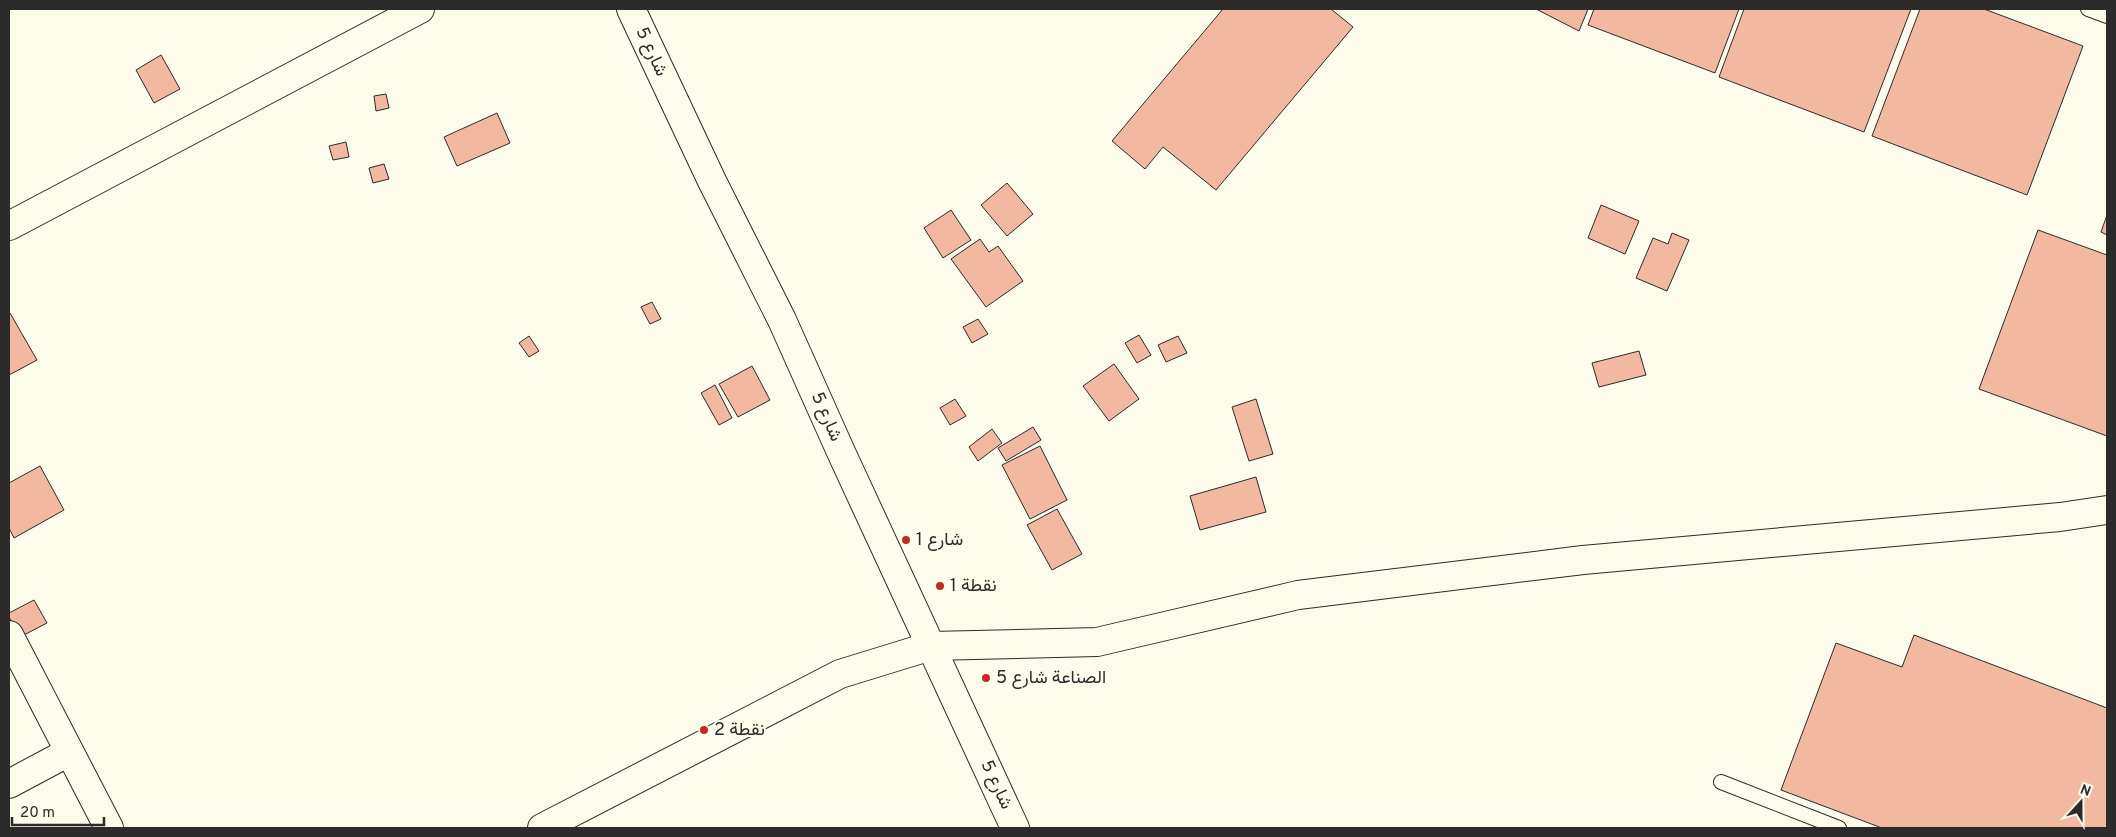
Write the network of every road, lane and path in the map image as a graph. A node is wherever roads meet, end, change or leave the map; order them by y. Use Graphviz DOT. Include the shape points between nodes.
graph roads {
  1 [pos="420,9"];
  2 [pos="631,9"];
  3 [pos="2088,9"];
  4 [pos="2107,16"];
  5 [pos="9,226"];
  6 [pos="2107,510"];
  7 [pos="9,635"];
  8 [pos="931,646"];
  9 [pos="69,752"];
  10 [pos="1721,782"];
  11 [pos="9,784"];
  12 [pos="109,828"];
  13 [pos="542,828"];
  14 [pos="1016,828"];
  15 [pos="1839,828"];
  1 -- 5 [label="street"];
  2 -- 8 [label="street, شارع 5" via="782,320"];
  3 -- 4 [label="lane"];
  6 -- 8 [label="street" via="2060,517 1583,560 1298,595 1097,642"];
  7 -- 9 [label="street"];
  8 -- 13 [label="street" via="840,674"];
  8 -- 14 [label="street, شارع 5"];
  9 -- 11 [label="street"];
  9 -- 12 [label="street"];
  10 -- 15 [label="lane"];
}
